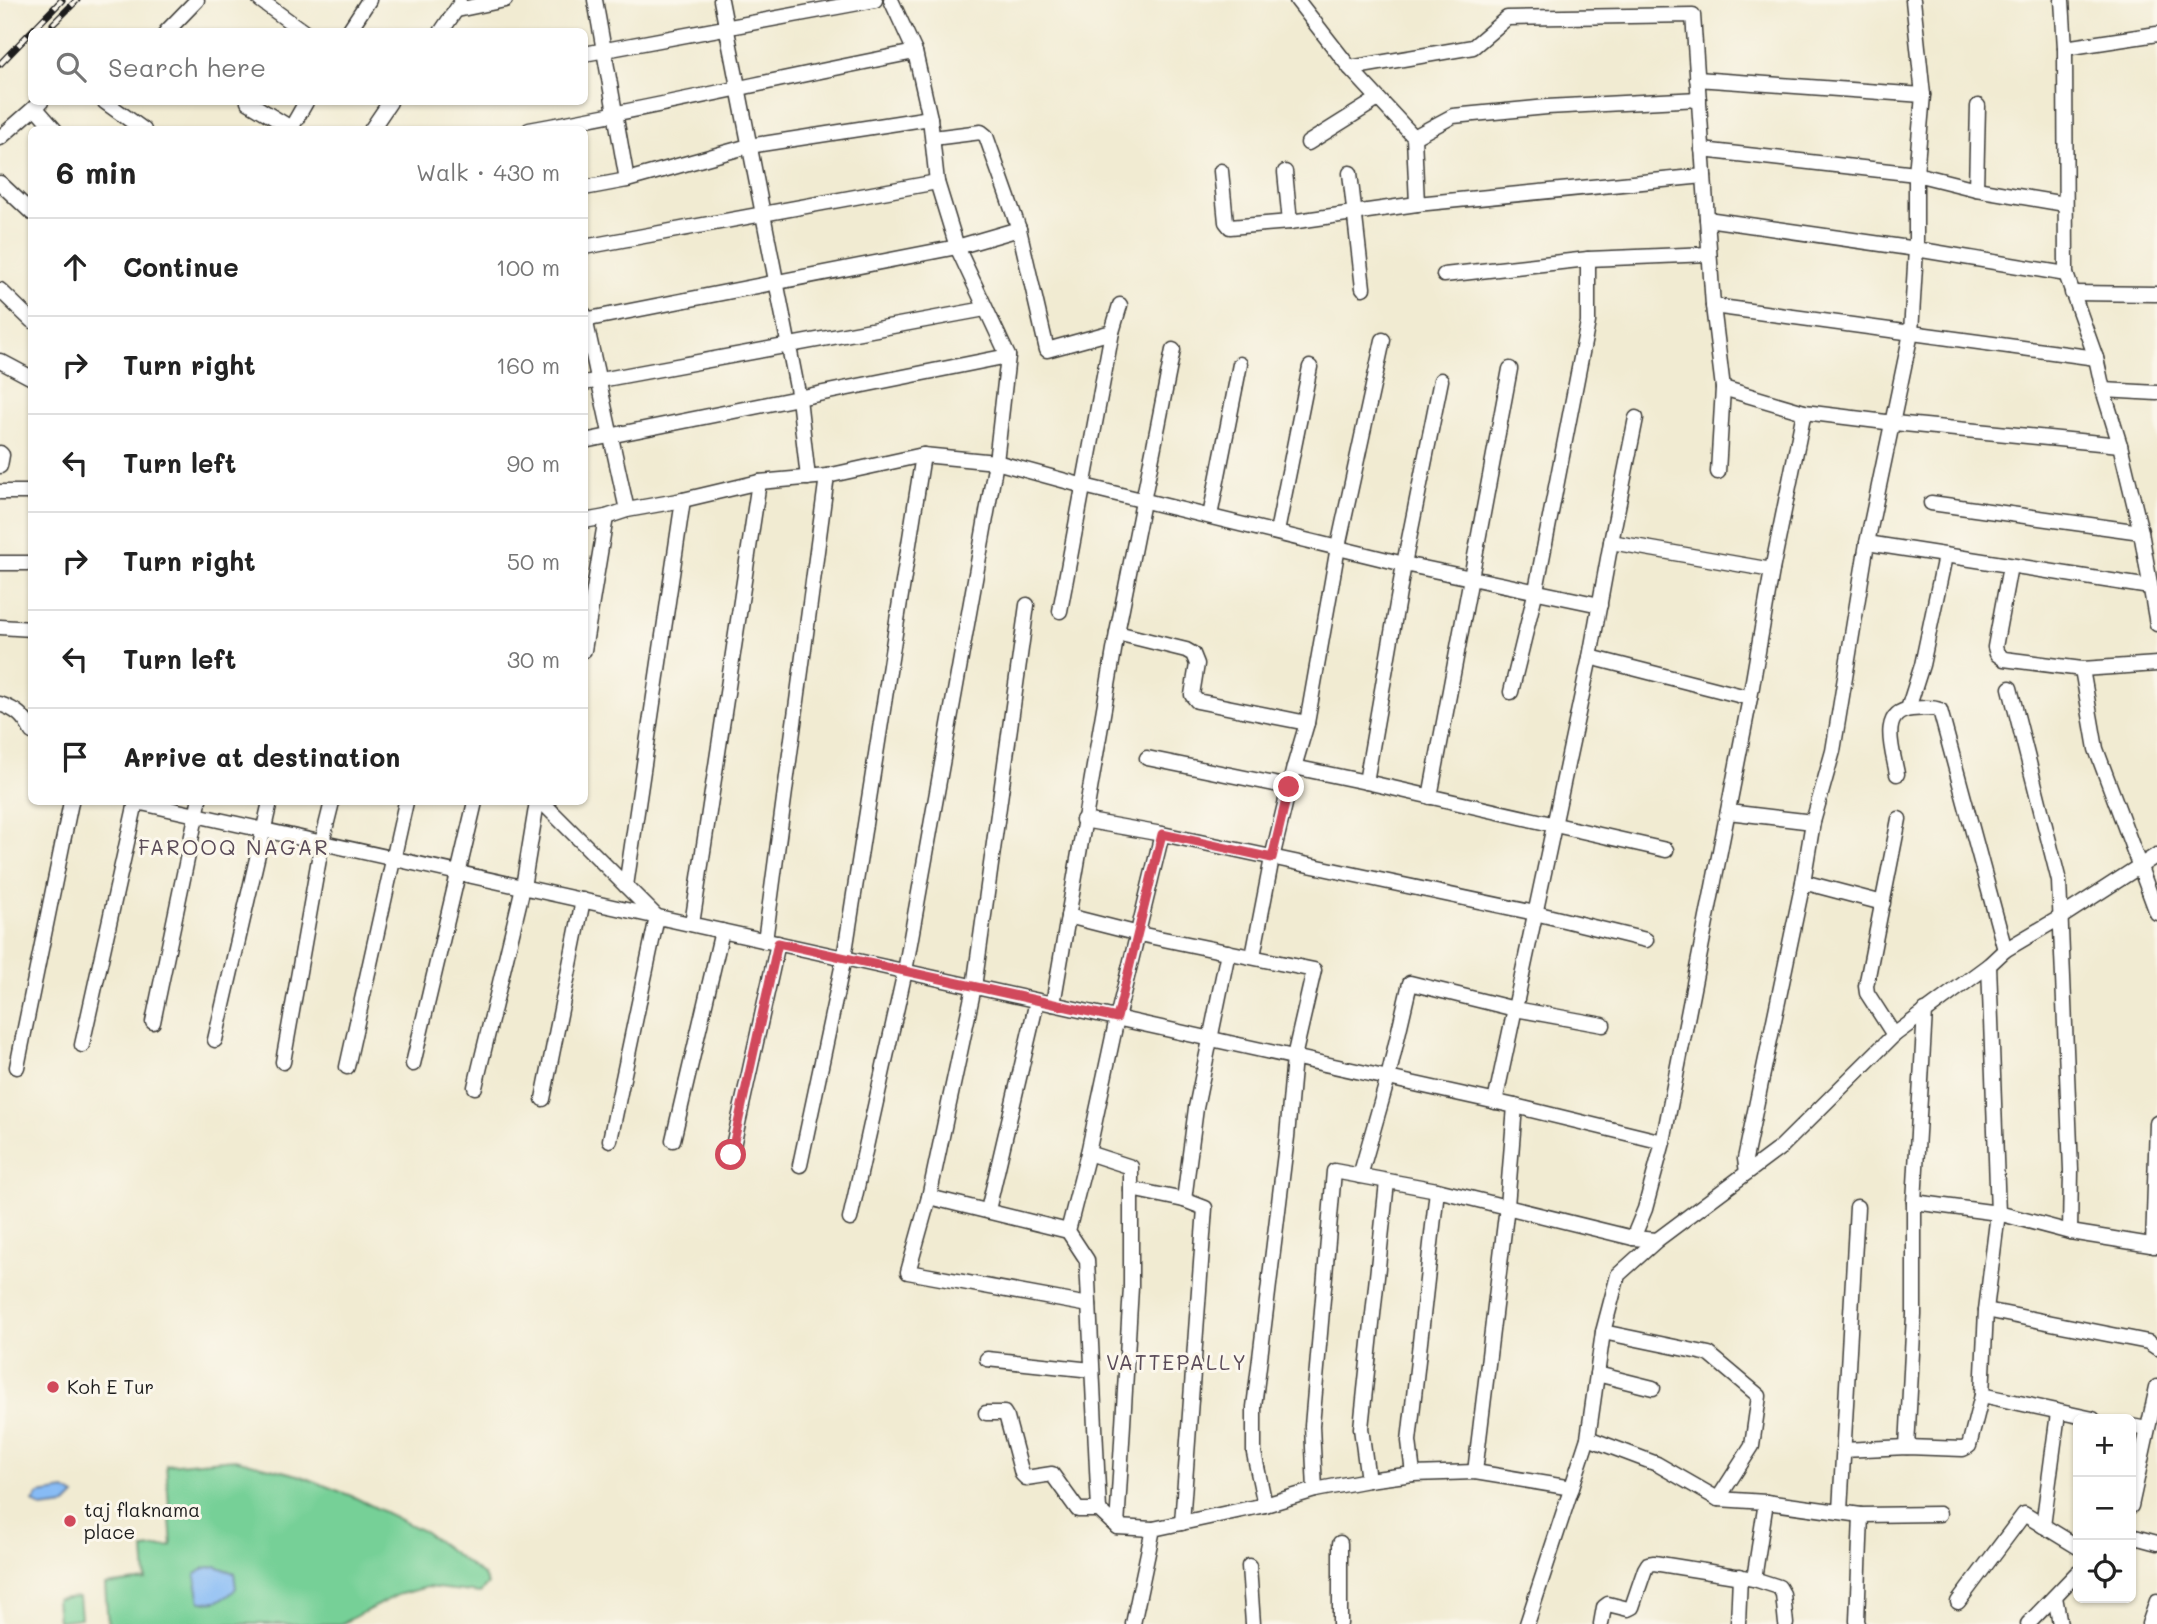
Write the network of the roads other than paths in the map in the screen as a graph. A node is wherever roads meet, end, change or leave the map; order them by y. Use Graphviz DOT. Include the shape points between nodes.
graph roads {
  1 [pos="197,0"];
  2 [pos="260,0"];
  3 [pos="369,0"];
  4 [pos="505,0"];
  5 [pos="594,0"];
  6 [pos="721,0"];
  7 [pos="875,0"];
  8 [pos="891,0"];
  9 [pos="1297,0"];
  10 [pos="1913,0"];
  11 [pos="2062,0"];
  12 [pos="460,5"];
  13 [pos="170,28"];
  14 [pos="298,28"];
  15 [pos="351,28"];
  16 [pos="444,28"];
  17 [pos="726,28"];
  18 [pos="2157,34"];
  19 [pos="2064,48"];
  20 [pos="603,51"];
  21 [pos="915,52"];
  22 [pos="588,53"];
  23 [pos="1350,68"];
  24 [pos="1697,79"];
  25 [pos="738,87"];
  26 [pos="1923,95"];
  27 [pos="1378,99"];
  28 [pos="1699,99"];
  29 [pos="37,105"];
  30 [pos="39,105"];
  31 [pos="109,105"];
  32 [pos="253,105"];
  33 [pos="304,105"];
  34 [pos="388,105"];
  35 [pos="1978,106"];
  36 [pos="614,114"];
  37 [pos="930,118"];
  38 [pos="52,126"];
  39 [pos="138,126"];
  40 [pos="285,126"];
  41 [pos="292,126"];
  42 [pos="374,126"];
  43 [pos="550,126"];
  44 [pos="1414,137"];
  45 [pos="0,138"];
  46 [pos="933,138"];
  47 [pos="1308,143"];
  48 [pos="750,146"];
  49 [pos="1702,150"];
  50 [pos="1221,171"];
  51 [pos="1285,172"];
  52 [pos="1350,173"];
  53 [pos="1916,174"];
  54 [pos="1704,176"];
  55 [pos="627,180"];
  56 [pos="937,182"];
  57 [pos="0,183"];
  58 [pos="588,187"];
  59 [pos="1976,189"];
  60 [pos="1417,204"];
  61 [pos="2065,204"];
  62 [pos="28,209"];
  63 [pos="1355,213"];
  64 [pos="763,215"];
  65 [pos="1707,219"];
  66 [pos="1290,222"];
  67 [pos="1019,229"];
  68 [pos="588,246"];
  69 [pos="957,247"];
  70 [pos="1916,249"];
  71 [pos="1709,254"];
  72 [pos="1588,259"];
  73 [pos="2066,274"];
  74 [pos="1444,275"];
  75 [pos="776,283"];
  76 [pos="1363,288"];
  77 [pos="0,290"];
  78 [pos="2073,293"];
  79 [pos="2157,294"];
  80 [pos="1120,305"];
  81 [pos="1713,306"];
  82 [pos="985,309"];
  83 [pos="28,317"];
  84 [pos="588,317"];
  85 [pos="1112,332"];
  86 [pos="1911,333"];
  87 [pos="1383,340"];
  88 [pos="588,345"];
  89 [pos="789,346"];
  90 [pos="1173,350"];
  91 [pos="1008,356"];
  92 [pos="2096,358"];
  93 [pos="0,361"];
  94 [pos="1240,364"];
  95 [pos="1310,367"];
  96 [pos="1510,369"];
  97 [pos="28,376"];
  98 [pos="1441,380"];
  99 [pos="592,382"];
  100 [pos="1723,388"];
  101 [pos="2103,390"];
  102 [pos="2157,393"];
  103 [pos="799,398"];
  104 [pos="1804,412"];
  105 [pos="1636,418"];
  106 [pos="1894,423"];
  107 [pos="611,436"];
  108 [pos="588,440"];
  109 [pos="2120,445"];
  110 [pos="0,453"];
  111 [pos="923,455"];
  112 [pos="996,462"];
  113 [pos="0,466"];
  114 [pos="1718,472"];
  115 [pos="827,477"];
  116 [pos="808,478"];
  117 [pos="759,482"];
  118 [pos="1084,486"];
  119 [pos="0,492"];
  120 [pos="28,492"];
  121 [pos="682,500"];
  122 [pos="1144,500"];
  123 [pos="1931,503"];
  124 [pos="627,509"];
  125 [pos="1210,516"];
  126 [pos="606,517"];
  127 [pos="588,520"];
  128 [pos="1277,533"];
  129 [pos="2141,533"];
  130 [pos="1611,542"];
  131 [pos="1867,543"];
  132 [pos="1338,547"];
  133 [pos="1945,556"];
  134 [pos="0,563"];
  135 [pos="28,563"];
  136 [pos="1404,564"];
  137 [pos="2010,566"];
  138 [pos="1772,570"];
  139 [pos="1469,578"];
  140 [pos="2150,587"];
  141 [pos="1536,590"];
  142 [pos="1027,605"];
  143 [pos="1600,605"];
  144 [pos="2155,606"];
  145 [pos="1060,611"];
  146 [pos="2157,624"];
  147 [pos="588,626"];
  148 [pos="0,627"];
  149 [pos="28,629"];
  150 [pos="1117,633"];
  151 [pos="1590,657"];
  152 [pos="2157,664"];
  153 [pos="2082,669"];
  154 [pos="2010,688"];
  155 [pos="1511,692"];
  156 [pos="1750,698"];
  157 [pos="0,704"];
  158 [pos="1908,709"];
  159 [pos="1307,723"];
  160 [pos="28,726"];
  161 [pos="1147,758"];
  162 [pos="1294,767"];
  163 [pos="1896,774"];
  164 [pos="1366,782"];
  165 [pos="1289,787"];
  166 [pos="1430,797"];
  167 [pos="70,805"];
  168 [pos="135,805"];
  169 [pos="167,805"];
  170 [pos="269,805"];
  171 [pos="331,805"];
  172 [pos="405,805"];
  173 [pos="474,805"];
  174 [pos="539,805"];
  175 [pos="543,805"];
  176 [pos="560,805"];
  177 [pos="198,808"];
  178 [pos="1728,812"];
  179 [pos="558,818"];
  180 [pos="1083,820"];
  181 [pos="1899,820"];
  182 [pos="1813,822"];
  183 [pos="1554,826"];
  184 [pos="265,830"];
  185 [pos="1162,834"];
  186 [pos="322,842"];
  187 [pos="1666,849"];
  188 [pos="2157,855"];
  189 [pos="394,858"];
  190 [pos="1272,858"];
  191 [pos="2139,866"];
  192 [pos="459,873"];
  193 [pos="1803,881"];
  194 [pos="626,886"];
  195 [pos="523,887"];
  196 [pos="583,900"];
  197 [pos="1884,903"];
  198 [pos="2157,912"];
  199 [pos="1535,913"];
  200 [pos="657,916"];
  201 [pos="1068,916"];
  202 [pos="2062,917"];
  203 [pos="692,924"];
  204 [pos="722,931"];
  205 [pos="1139,934"];
  206 [pos="1646,940"];
  207 [pos="772,942"];
  208 [pos="2006,950"];
  209 [pos="1228,952"];
  210 [pos="1253,956"];
  211 [pos="845,958"];
  212 [pos="1989,965"];
  213 [pos="905,971"];
  214 [pos="974,986"];
  215 [pos="1037,1001"];
  216 [pos="1053,1004"];
  217 [pos="1515,1009"];
  218 [pos="1925,1011"];
  219 [pos="1117,1018"];
  220 [pos="153,1022"];
  221 [pos="1603,1025"];
  222 [pos="1894,1035"];
  223 [pos="1210,1039"];
  224 [pos="215,1040"];
  225 [pos="82,1045"];
  226 [pos="1294,1058"];
  227 [pos="283,1062"];
  228 [pos="412,1064"];
  229 [pos="17,1067"];
  230 [pos="347,1067"];
  231 [pos="1388,1078"];
  232 [pos="475,1087"];
  233 [pos="543,1099"];
  234 [pos="1495,1102"];
  235 [pos="1515,1106"];
  236 [pos="2157,1123"];
  237 [pos="610,1140"];
  238 [pos="673,1140"];
  239 [pos="1663,1142"];
  240 [pos="1088,1153"];
  241 [pos="731,1155"];
  242 [pos="800,1165"];
  243 [pos="1747,1172"];
  244 [pos="1360,1177"];
  245 [pos="1387,1182"];
  246 [pos="1131,1189"];
  247 [pos="1437,1190"];
  248 [pos="929,1196"];
  249 [pos="1184,1200"];
  250 [pos="1913,1202"];
  251 [pos="1507,1206"];
  252 [pos="1857,1207"];
  253 [pos="988,1210"];
  254 [pos="1998,1213"];
  255 [pos="850,1219"];
  256 [pos="1068,1231"];
  257 [pos="2070,1232"];
  258 [pos="1633,1238"];
  259 [pos="1657,1240"];
  260 [pos="2155,1246"];
  261 [pos="1089,1305"];
  262 [pos="1986,1310"];
  263 [pos="1604,1332"];
  264 [pos="2157,1348"];
  265 [pos="987,1359"];
  266 [pos="1093,1370"];
  267 [pos="1597,1374"];
  268 [pos="2157,1387"];
  269 [pos="1653,1388"];
  270 [pos="1982,1395"];
  271 [pos="986,1413"];
  272 [pos="2058,1413"];
  273 [pos="2073,1416"];
  274 [pos="2136,1427"];
  275 [pos="2147,1429"];
  276 [pos="1588,1438"];
  277 [pos="1907,1447"];
  278 [pos="2150,1448"];
  279 [pos="1843,1450"];
  280 [pos="1475,1472"];
  281 [pos="1413,1474"];
  282 [pos="1368,1480"];
  283 [pos="1572,1488"];
  284 [pos="1315,1490"];
  285 [pos="2136,1491"];
  286 [pos="1717,1499"];
  287 [pos="1766,1502"];
  288 [pos="1265,1505"];
  289 [pos="1099,1510"];
  290 [pos="1840,1511"];
  291 [pos="1939,1514"];
  292 [pos="1861,1515"];
  293 [pos="1182,1523"];
  294 [pos="1117,1527"];
  295 [pos="2043,1527"];
  296 [pos="1153,1529"];
  297 [pos="2136,1537"];
  298 [pos="1340,1542"];
  299 [pos="2157,1543"];
  300 [pos="2073,1544"];
  301 [pos="1249,1566"];
  302 [pos="2073,1577"];
  303 [pos="1747,1578"];
  304 [pos="2055,1597"];
  305 [pos="2157,1601"];
  306 [pos="1958,1602"];
  307 [pos="1133,1624"];
  308 [pos="1254,1624"];
  309 [pos="1340,1624"];
  310 [pos="1527,1624"];
  311 [pos="1601,1624"];
  312 [pos="1738,1624"];
  313 [pos="1786,1624"];
  314 [pos="1858,1624"];
  315 [pos="2028,1624"];
  316 [pos="2060,1624"];
  317 [pos="2149,1624"];
  1 -- 13 [label="street"];
  2 -- 14 [label="street"];
  3 -- 15 [label="street"];
  4 -- 12 [label="street"];
  5 -- 20 [label="street"];
  6 -- 17 [label="street"];
  7 -- 17 [label="street"];
  8 -- 21 [label="street"];
  9 -- 23 [label="street"];
  10 -- 26 [label="street"];
  11 -- 19 [label="street"];
  12 -- 16 [label="street"];
  17 -- 20 [label="street"];
  17 -- 25 [label="street"];
  18 -- 19 [label="street"];
  19 -- 61 [label="street"];
  20 -- 22 [label="street"];
  20 -- 36 [label="street"];
  21 -- 25 [label="street"];
  21 -- 37 [label="street"];
  23 -- 24 [label="street" via="1473,47 1507,18 1693,15"];
  23 -- 27 [label="street"];
  24 -- 26 [label="street"];
  24 -- 28 [label="street"];
  25 -- 36 [label="street"];
  25 -- 48 [label="street"];
  26 -- 53 [label="street"];
  27 -- 44 [label="street"];
  27 -- 47 [label="street"];
  28 -- 44 [label="street" via="1453,116"];
  28 -- 49 [label="street"];
  29 -- 45 [label="street"];
  30 -- 38 [label="street"];
  31 -- 39 [label="street"];
  32 -- 40 [label="street"];
  33 -- 41 [label="street"];
  34 -- 42 [label="street"];
  35 -- 59 [label="street"];
  36 -- 43 [label="street"];
  36 -- 55 [label="street"];
  37 -- 46 [label="street"];
  37 -- 48 [label="street"];
  44 -- 60 [label="street"];
  46 -- 56 [label="street"];
  46 -- 67 [label="street" via="981,132 986,136"];
  48 -- 55 [label="street"];
  48 -- 64 [label="street"];
  49 -- 53 [label="street"];
  49 -- 54 [label="street"];
  50 -- 66 [label="street" via="1230,227"];
  51 -- 66 [label="street"];
  52 -- 63 [label="street"];
  53 -- 59 [label="street"];
  53 -- 70 [label="street"];
  54 -- 60 [label="street"];
  54 -- 65 [label="street"];
  55 -- 58 [label="street"];
  56 -- 64 [label="street"];
  56 -- 69 [label="street"];
  57 -- 62 [label="street"];
  59 -- 61 [label="street"];
  60 -- 63 [label="street"];
  61 -- 73 [label="street"];
  63 -- 66 [label="street"];
  63 -- 76 [label="street"];
  64 -- 68 [label="street"];
  64 -- 75 [label="street"];
  65 -- 70 [label="street"];
  65 -- 71 [label="street"];
  67 -- 69 [label="street"];
  67 -- 85 [label="street" via="1047,350"];
  69 -- 75 [label="street"];
  69 -- 82 [label="street"];
  70 -- 73 [label="street"];
  70 -- 86 [label="street"];
  71 -- 72 [label="street"];
  71 -- 81 [label="street"];
  72 -- 74 [label="street"];
  72 -- 141 [label="street" via="1588,322"];
  73 -- 78 [label="street"];
  75 -- 84 [label="street"];
  75 -- 89 [label="street"];
  77 -- 83 [label="street"];
  78 -- 79 [label="street"];
  78 -- 92 [label="street"];
  80 -- 85 [label="street"];
  81 -- 86 [label="street"];
  81 -- 100 [label="street"];
  82 -- 89 [label="street"];
  82 -- 91 [label="street"];
  85 -- 118 [label="street"];
  86 -- 92 [label="street"];
  86 -- 106 [label="street"];
  87 -- 132 [label="street"];
  88 -- 99 [label="street"];
  89 -- 99 [label="street"];
  89 -- 103 [label="street"];
  90 -- 122 [label="street"];
  91 -- 103 [label="street"];
  91 -- 112 [label="street"];
  92 -- 101 [label="street"];
  93 -- 97 [label="street"];
  94 -- 125 [label="street"];
  95 -- 128 [label="street"];
  96 -- 139 [label="street"];
  98 -- 136 [label="street"];
  99 -- 107 [label="street"];
  100 -- 104 [label="street"];
  100 -- 114 [label="street"];
  101 -- 102 [label="street"];
  101 -- 109 [label="street"];
  103 -- 107 [label="street"];
  103 -- 116 [label="street"];
  104 -- 106 [label="street"];
  104 -- 138 [label="street"];
  105 -- 130 [label="street"];
  106 -- 109 [label="street"];
  106 -- 131 [label="street"];
  107 -- 108 [label="street"];
  107 -- 124 [label="street"];
  109 -- 129 [label="street"];
  110 -- 113 [label="street"];
  111 -- 112 [label="street"];
  111 -- 115 [label="street"];
  111 -- 211 [label="street"];
  112 -- 118 [label="street"];
  112 -- 213 [label="street"];
  115 -- 116 [label="street"];
  115 -- 207 [label="street"];
  116 -- 117 [label="street"];
  117 -- 121 [label="street"];
  117 -- 203 [label="street"];
  118 -- 122 [label="street"];
  118 -- 145 [label="street"];
  119 -- 120 [label="street"];
  121 -- 124 [label="street"];
  121 -- 194 [label="street"];
  122 -- 125 [label="street"];
  122 -- 150 [label="street"];
  123 -- 129 [label="street"];
  124 -- 126 [label="street"];
  125 -- 128 [label="street"];
  126 -- 127 [label="street"];
  126 -- 147 [label="street"];
  128 -- 132 [label="street"];
  129 -- 140 [label="street"];
  130 -- 138 [label="street"];
  130 -- 143 [label="street"];
  131 -- 133 [label="street"];
  131 -- 182 [label="street" via="1833,751"];
  132 -- 136 [label="street"];
  132 -- 159 [label="street"];
  133 -- 137 [label="street"];
  133 -- 158 [label="street"];
  134 -- 135 [label="street"];
  136 -- 139 [label="street"];
  136 -- 164 [label="street"];
  137 -- 140 [label="street"];
  137 -- 153 [label="street" via="1997,654 2004,659"];
  138 -- 156 [label="street"];
  139 -- 141 [label="street"];
  139 -- 166 [label="street"];
  140 -- 144 [label="street"];
  141 -- 143 [label="street"];
  141 -- 155 [label="street"];
  142 -- 214 [label="street"];
  143 -- 151 [label="street"];
  144 -- 146 [label="street"];
  148 -- 149 [label="street"];
  150 -- 159 [label="street" via="1193,654 1197,664 1192,695 1197,701"];
  150 -- 180 [label="street"];
  151 -- 156 [label="street"];
  151 -- 183 [label="street"];
  152 -- 153 [label="street"];
  153 -- 191 [label="street" via="2096,749"];
  154 -- 202 [label="street" via="2055,864"];
  156 -- 178 [label="street"];
  157 -- 160 [label="street" via="15,709"];
  158 -- 163 [label="street" via="1896,714 1890,726"];
  158 -- 208 [label="street" via="1936,708 1944,717"];
  159 -- 162 [label="street"];
  161 -- 165 [label="street"];
  162 -- 164 [label="street"];
  162 -- 165 [label="street"];
  164 -- 166 [label="street"];
  165 -- 190 [label="street"];
  166 -- 183 [label="street"];
  167 -- 229 [label="street"];
  168 -- 225 [label="street"];
  169 -- 177 [label="street"];
  170 -- 184 [label="street"];
  171 -- 186 [label="street"];
  172 -- 189 [label="street"];
  173 -- 192 [label="street"];
  174 -- 195 [label="street"];
  175 -- 179 [label="street"];
  176 -- 179 [label="street"];
  177 -- 184 [label="street"];
  177 -- 220 [label="street"];
  178 -- 182 [label="street"];
  178 -- 239 [label="street"];
  179 -- 194 [label="street"];
  180 -- 185 [label="street"];
  180 -- 201 [label="street"];
  181 -- 197 [label="street"];
  182 -- 193 [label="street"];
  183 -- 187 [label="street"];
  183 -- 199 [label="street"];
  184 -- 186 [label="street"];
  184 -- 224 [label="street"];
  185 -- 190 [label="street"];
  185 -- 205 [label="street"];
  186 -- 189 [label="street"];
  186 -- 227 [label="street"];
  188 -- 191 [label="street"];
  189 -- 192 [label="street"];
  189 -- 230 [label="street"];
  190 -- 199 [label="street"];
  190 -- 210 [label="street"];
  191 -- 198 [label="street"];
  191 -- 202 [label="street"];
  192 -- 195 [label="street"];
  192 -- 228 [label="street"];
  193 -- 197 [label="street"];
  193 -- 243 [label="street" via="1745,1159"];
  194 -- 200 [label="street"];
  195 -- 196 [label="street"];
  195 -- 232 [label="street"];
  196 -- 200 [label="street"];
  196 -- 233 [label="street"];
  197 -- 222 [label="street" via="1866,986"];
  199 -- 206 [label="street"];
  199 -- 217 [label="street"];
  200 -- 203 [label="street"];
  200 -- 237 [label="street"];
  201 -- 205 [label="street"];
  201 -- 216 [label="street"];
  202 -- 208 [label="street"];
  202 -- 257 [label="street"];
  203 -- 204 [label="street"];
  204 -- 207 [label="street"];
  204 -- 238 [label="street"];
  205 -- 209 [label="street"];
  205 -- 219 [label="street"];
  207 -- 211 [label="street"];
  207 -- 241 [label="street"];
  208 -- 212 [label="street"];
  209 -- 210 [label="street"];
  209 -- 223 [label="street"];
  210 -- 226 [label="street" via="1314,970"];
  211 -- 213 [label="street"];
  211 -- 242 [label="street"];
  212 -- 218 [label="street"];
  212 -- 254 [label="street"];
  213 -- 214 [label="street"];
  213 -- 255 [label="street"];
  214 -- 215 [label="street"];
  214 -- 248 [label="street"];
  215 -- 216 [label="street"];
  215 -- 253 [label="street"];
  216 -- 219 [label="street"];
  217 -- 221 [label="street"];
  217 -- 231 [label="street" via="1410,983"];
  217 -- 234 [label="street"];
  218 -- 222 [label="street"];
  218 -- 250 [label="street"];
  219 -- 223 [label="street"];
  219 -- 240 [label="street"];
  222 -- 243 [label="street" via="1780,1148"];
  223 -- 226 [label="street"];
  223 -- 249 [label="street"];
  226 -- 231 [label="street"];
  226 -- 288 [label="street" via="1254,1407 1254,1453"];
  231 -- 234 [label="street"];
  231 -- 244 [label="street"];
  234 -- 235 [label="street"];
  235 -- 239 [label="street"];
  235 -- 251 [label="street"];
  236 -- 260 [label="street"];
  239 -- 258 [label="street"];
  240 -- 246 [label="street" via="1131,1167"];
  240 -- 256 [label="street"];
  243 -- 259 [label="street"];
  244 -- 245 [label="street"];
  244 -- 284 [label="street" via="1334,1171 1312,1426"];
  245 -- 247 [label="street"];
  245 -- 282 [label="street" via="1362,1428"];
  246 -- 249 [label="street"];
  246 -- 294 [label="street" via="1131,1287"];
  247 -- 251 [label="street"];
  247 -- 281 [label="street" via="1409,1441"];
  248 -- 253 [label="street"];
  248 -- 261 [label="street" via="908,1272"];
  249 -- 293 [label="street" via="1205,1208"];
  250 -- 254 [label="street"];
  250 -- 277 [label="street" via="1914,1315"];
  251 -- 258 [label="street"];
  251 -- 280 [label="street"];
  252 -- 279 [label="street"];
  253 -- 256 [label="street"];
  254 -- 257 [label="street"];
  254 -- 262 [label="street"];
  256 -- 261 [label="street" via="1087,1260"];
  257 -- 260 [label="street"];
  258 -- 259 [label="street"];
  259 -- 263 [label="street" via="1618,1275"];
  261 -- 266 [label="street"];
  262 -- 264 [label="street" via="2148,1342"];
  262 -- 270 [label="street"];
  263 -- 267 [label="street"];
  263 -- 286 [label="street" via="1709,1354 1759,1396 1752,1446"];
  265 -- 266 [label="street"];
  266 -- 289 [label="street"];
  267 -- 269 [label="street"];
  267 -- 276 [label="street"];
  268 -- 275 [label="street"];
  270 -- 272 [label="street"];
  270 -- 277 [label="street" via="1969,1446"];
  271 -- 289 [label="street" via="1004,1413 1026,1478 1052,1474 1078,1510"];
  272 -- 273 [label="street"];
  272 -- 295 [label="street"];
  274 -- 275 [label="street"];
  275 -- 278 [label="street"];
  276 -- 283 [label="street"];
  276 -- 286 [label="street" via="1657,1464"];
  277 -- 279 [label="street"];
  278 -- 285 [label="street"];
  279 -- 290 [label="street"];
  280 -- 281 [label="street"];
  280 -- 283 [label="street"];
  281 -- 282 [label="street"];
  282 -- 284 [label="street"];
  283 -- 310 [label="street"];
  284 -- 288 [label="street"];
  286 -- 287 [label="street"];
  287 -- 290 [label="street"];
  287 -- 303 [label="street"];
  288 -- 293 [label="street"];
  289 -- 294 [label="street"];
  290 -- 292 [label="street"];
  291 -- 292 [label="street"];
  292 -- 314 [label="street"];
  293 -- 296 [label="street"];
  294 -- 296 [label="street"];
  295 -- 300 [label="street"];
  295 -- 306 [label="street" via="2024,1514"];
  296 -- 307 [label="street"];
  297 -- 299 [label="street"];
  298 -- 309 [label="street"];
  301 -- 308 [label="street"];
  302 -- 304 [label="street"];
  303 -- 311 [label="street" via="1651,1563 1632,1607 1608,1604"];
  303 -- 312 [label="street"];
  303 -- 313 [label="street" via="1779,1587"];
  304 -- 315 [label="street"];
  304 -- 316 [label="street"];
  305 -- 317 [label="street"];
}
